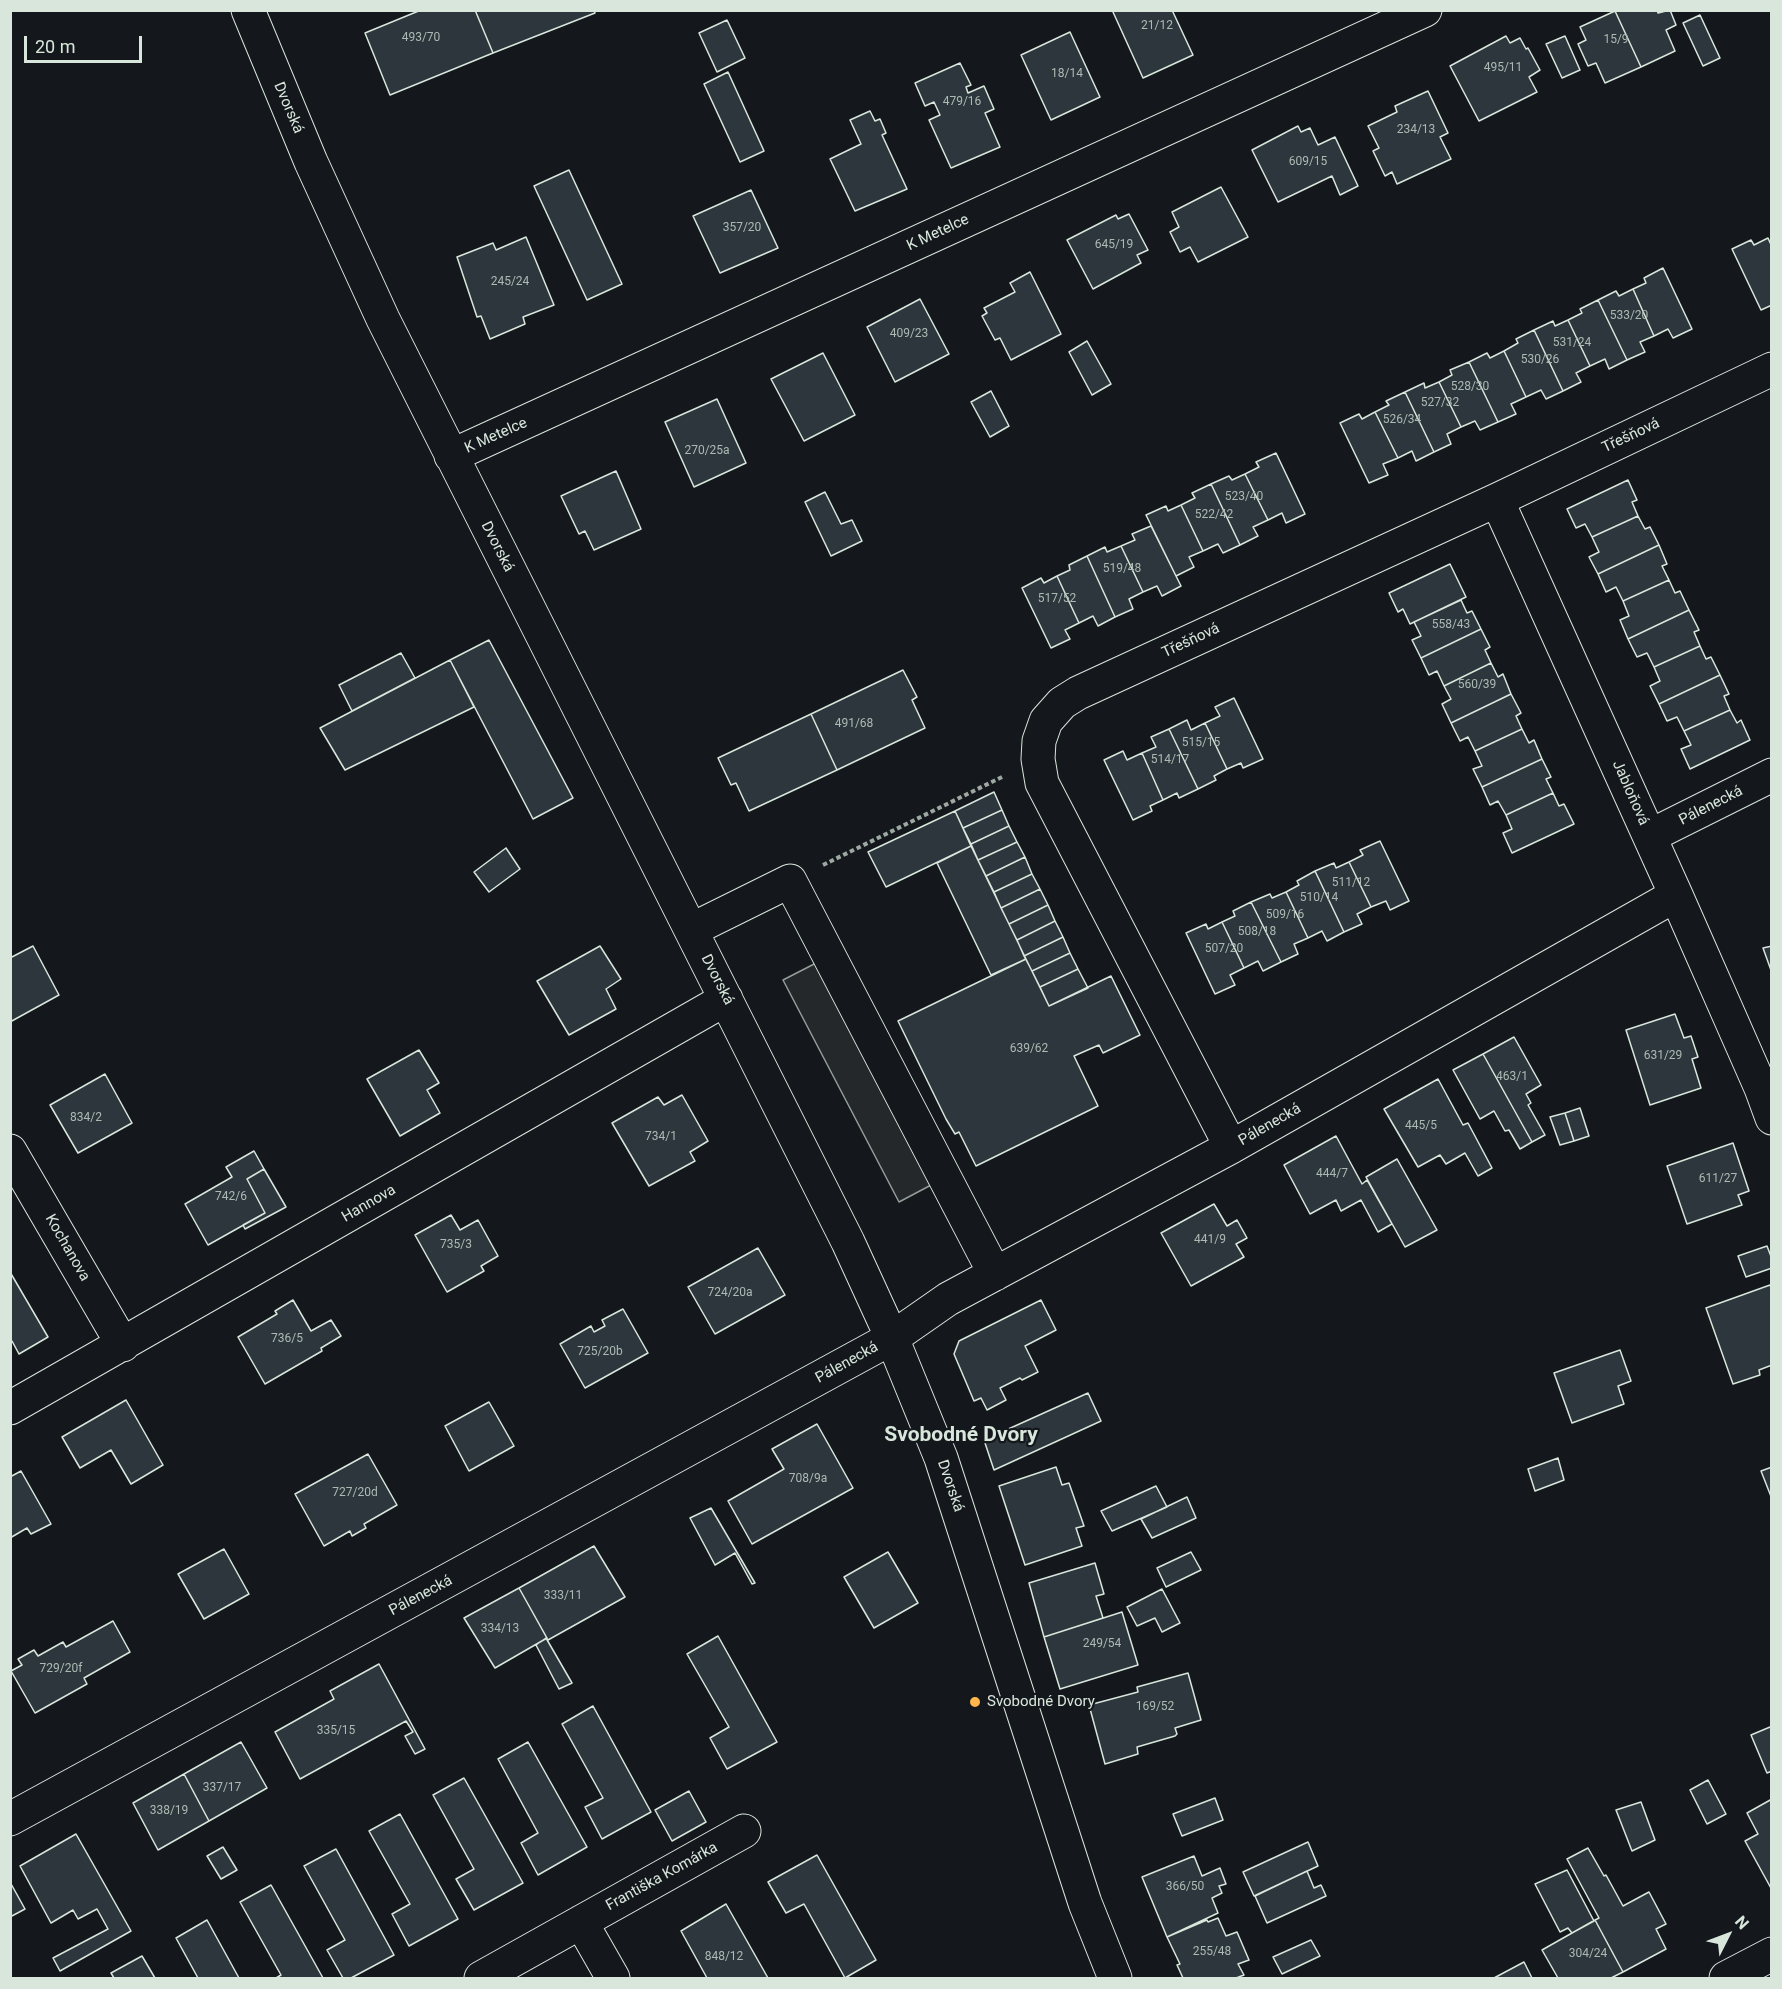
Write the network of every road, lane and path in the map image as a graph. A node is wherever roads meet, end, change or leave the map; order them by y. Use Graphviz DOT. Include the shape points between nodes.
graph roads {
  1 [pos="248,10"];
  2 [pos="1425,10"];
  3 [pos="1772,369"];
  4 [pos="451,456"];
  5 [pos="1497,500"];
  6 [pos="1038,759"];
  7 [pos="1772,776"];
  8 [pos="1650,836"];
  9 [pos="790,881"];
  10 [pos="1676,895"];
  11 [pos="691,930"];
  12 [pos="726,999"];
  13 [pos="1766,1086"];
  14 [pos="1772,1118"];
  15 [pos="1231,1147"];
  16 [pos="10,1150"];
  17 [pos="995,1274"];
  18 [pos="892,1338"];
  19 [pos="123,1345"];
  20 [pos="10,1408"];
  21 [pos="10,1819"];
  22 [pos="744,1832"];
  23 [pos="581,1922"];
  24 [pos="1772,1954"];
  25 [pos="481,1978"];
  26 [pos="613,1978"];
  27 [pos="1115,1978"];
  28 [pos="1726,1978"];
  1 -- 4 [label="street, Dvorská" via="340,227"];
  2 -- 4 [label="street, K Metelce"];
  3 -- 5 [label="street, Třešňová"];
  4 -- 11 [label="street, Dvorská"];
  5 -- 6 [label="street, Třešňová" via="1078,693 1062,703 1046,721"];
  5 -- 8 [label="street, Jabloňová"];
  6 -- 9 [label="path"];
  6 -- 15 [label="street, Třešňová" via="1042,783"];
  7 -- 8 [label="street, Pálenecká"];
  8 -- 10 [label="street, Jabloňová"];
  9 -- 11 [label="street"];
  9 -- 17 [label="street"];
  10 -- 13 [label="street, Jabloňová"];
  10 -- 15 [label="street, Pálenecká"];
  11 -- 12 [label="street, Dvorská"];
  12 -- 18 [label="street, Dvorská"];
  12 -- 19 [label="street, Hannova"];
  13 -- 14 [label="street, Jabloňová"];
  15 -- 17 [label="street, Pálenecká"];
  16 -- 19 [label="street, Kochanova"];
  17 -- 18 [label="street, Pálenecká" via="948,1299"];
  18 -- 21 [label="street, Pálenecká"];
  18 -- 27 [label="street, Dvorská" via="941,1458 1085,1903"];
  19 -- 20 [label="street, Hannova"];
  22 -- 23 [label="street, Františka Komárka"];
  23 -- 25 [label="street, Františka Komárka"];
  23 -- 26 [label="street"];
  24 -- 28 [label="street"];
}
